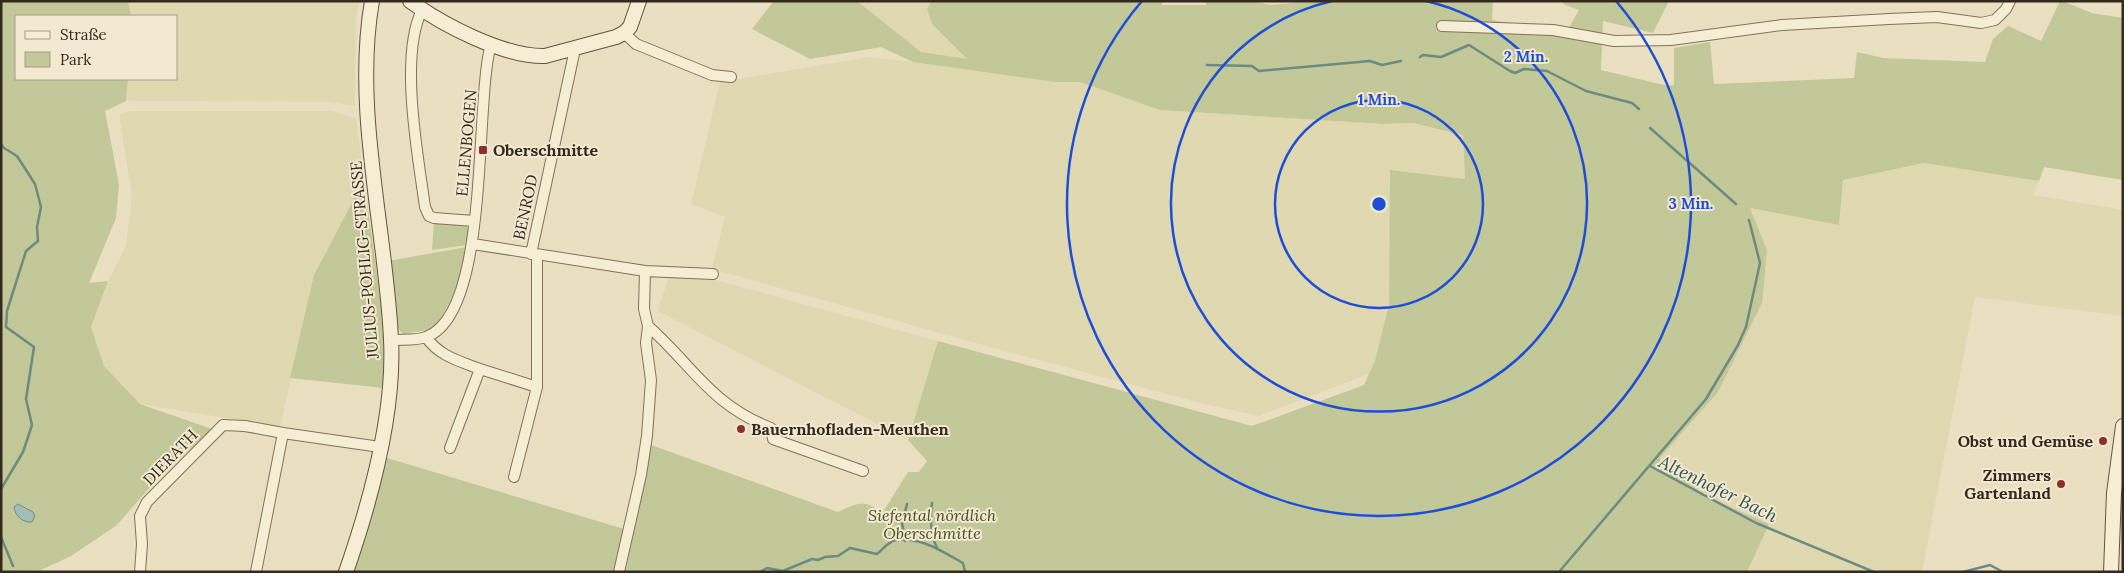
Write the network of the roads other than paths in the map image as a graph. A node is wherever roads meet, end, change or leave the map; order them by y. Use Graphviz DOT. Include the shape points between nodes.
graph roads {
  1 [pos="372,1"];
  2 [pos="410,1"];
  3 [pos="639,1"];
  4 [pos="2010,1"];
  5 [pos="422,10"];
  6 [pos="1442,26"];
  7 [pos="624,33"];
  8 [pos="491,44"];
  9 [pos="575,49"];
  10 [pos="730,77"];
  11 [pos="474,221"];
  12 [pos="473,244"];
  13 [pos="534,255"];
  14 [pos="645,271"];
  15 [pos="713,274"];
  16 [pos="648,326"];
  17 [pos="426,337"];
  18 [pos="392,340"];
  19 [pos="480,369"];
  20 [pos="537,387"];
  21 [pos="2123,426"];
  22 [pos="283,433"];
  23 [pos="380,447"];
  24 [pos="450,448"];
  25 [pos="863,471"];
  26 [pos="514,477"];
  27 [pos="140,572"];
  28 [pos="256,572"];
  29 [pos="346,572"];
  30 [pos="619,572"];
  31 [pos="2111,572"];
  1 -- 18 [label="street, JULIUS-POHLIG-STRASSE" via="366,62 368,116"];
  2 -- 5 [label="street"];
  3 -- 7 [label="street"];
  4 -- 6 [label="street" via="1995,20 1981,23 1937,17 1889,19 1782,25 1671,40 1623,41 1554,30"];
  5 -- 8 [label="street"];
  5 -- 11 [label="street" via="416,28 412,97 425,207 429,216 434,218"];
  7 -- 9 [label="street"];
  7 -- 10 [label="street" via="636,44 712,75"];
  8 -- 9 [label="street" via="535,56"];
  8 -- 11 [label="street, ELLENBOGEN"];
  9 -- 13 [label="street, BENROD"];
  11 -- 12 [label="street, ELLENBOGEN"];
  12 -- 13 [label="street"];
  12 -- 17 [label="street" via="460,296 450,315"];
  13 -- 14 [label="street"];
  13 -- 20 [label="street"];
  14 -- 15 [label="street"];
  14 -- 16 [label="street" via="644,309"];
  16 -- 25 [label="street" via="716,396 736,411 771,428 773,439"];
  16 -- 30 [label="street" via="646,342 651,380 647,436"];
  17 -- 18 [label="street"];
  17 -- 19 [label="street" via="433,348"];
  18 -- 23 [label="street, JULIUS-POHLIG-STRASSE" via="388,408"];
  19 -- 20 [label="street"];
  19 -- 24 [label="street"];
  20 -- 26 [label="street"];
  21 -- 31 [label="street" via="2114,493"];
  22 -- 23 [label="street, DIERATH"];
  22 -- 27 [label="street, DIERATH" via="223,425 208,439 147,502 140,516"];
  22 -- 28 [label="street"];
  23 -- 29 [label="street, JULIUS-POHLIG-STRASSE"];
}
